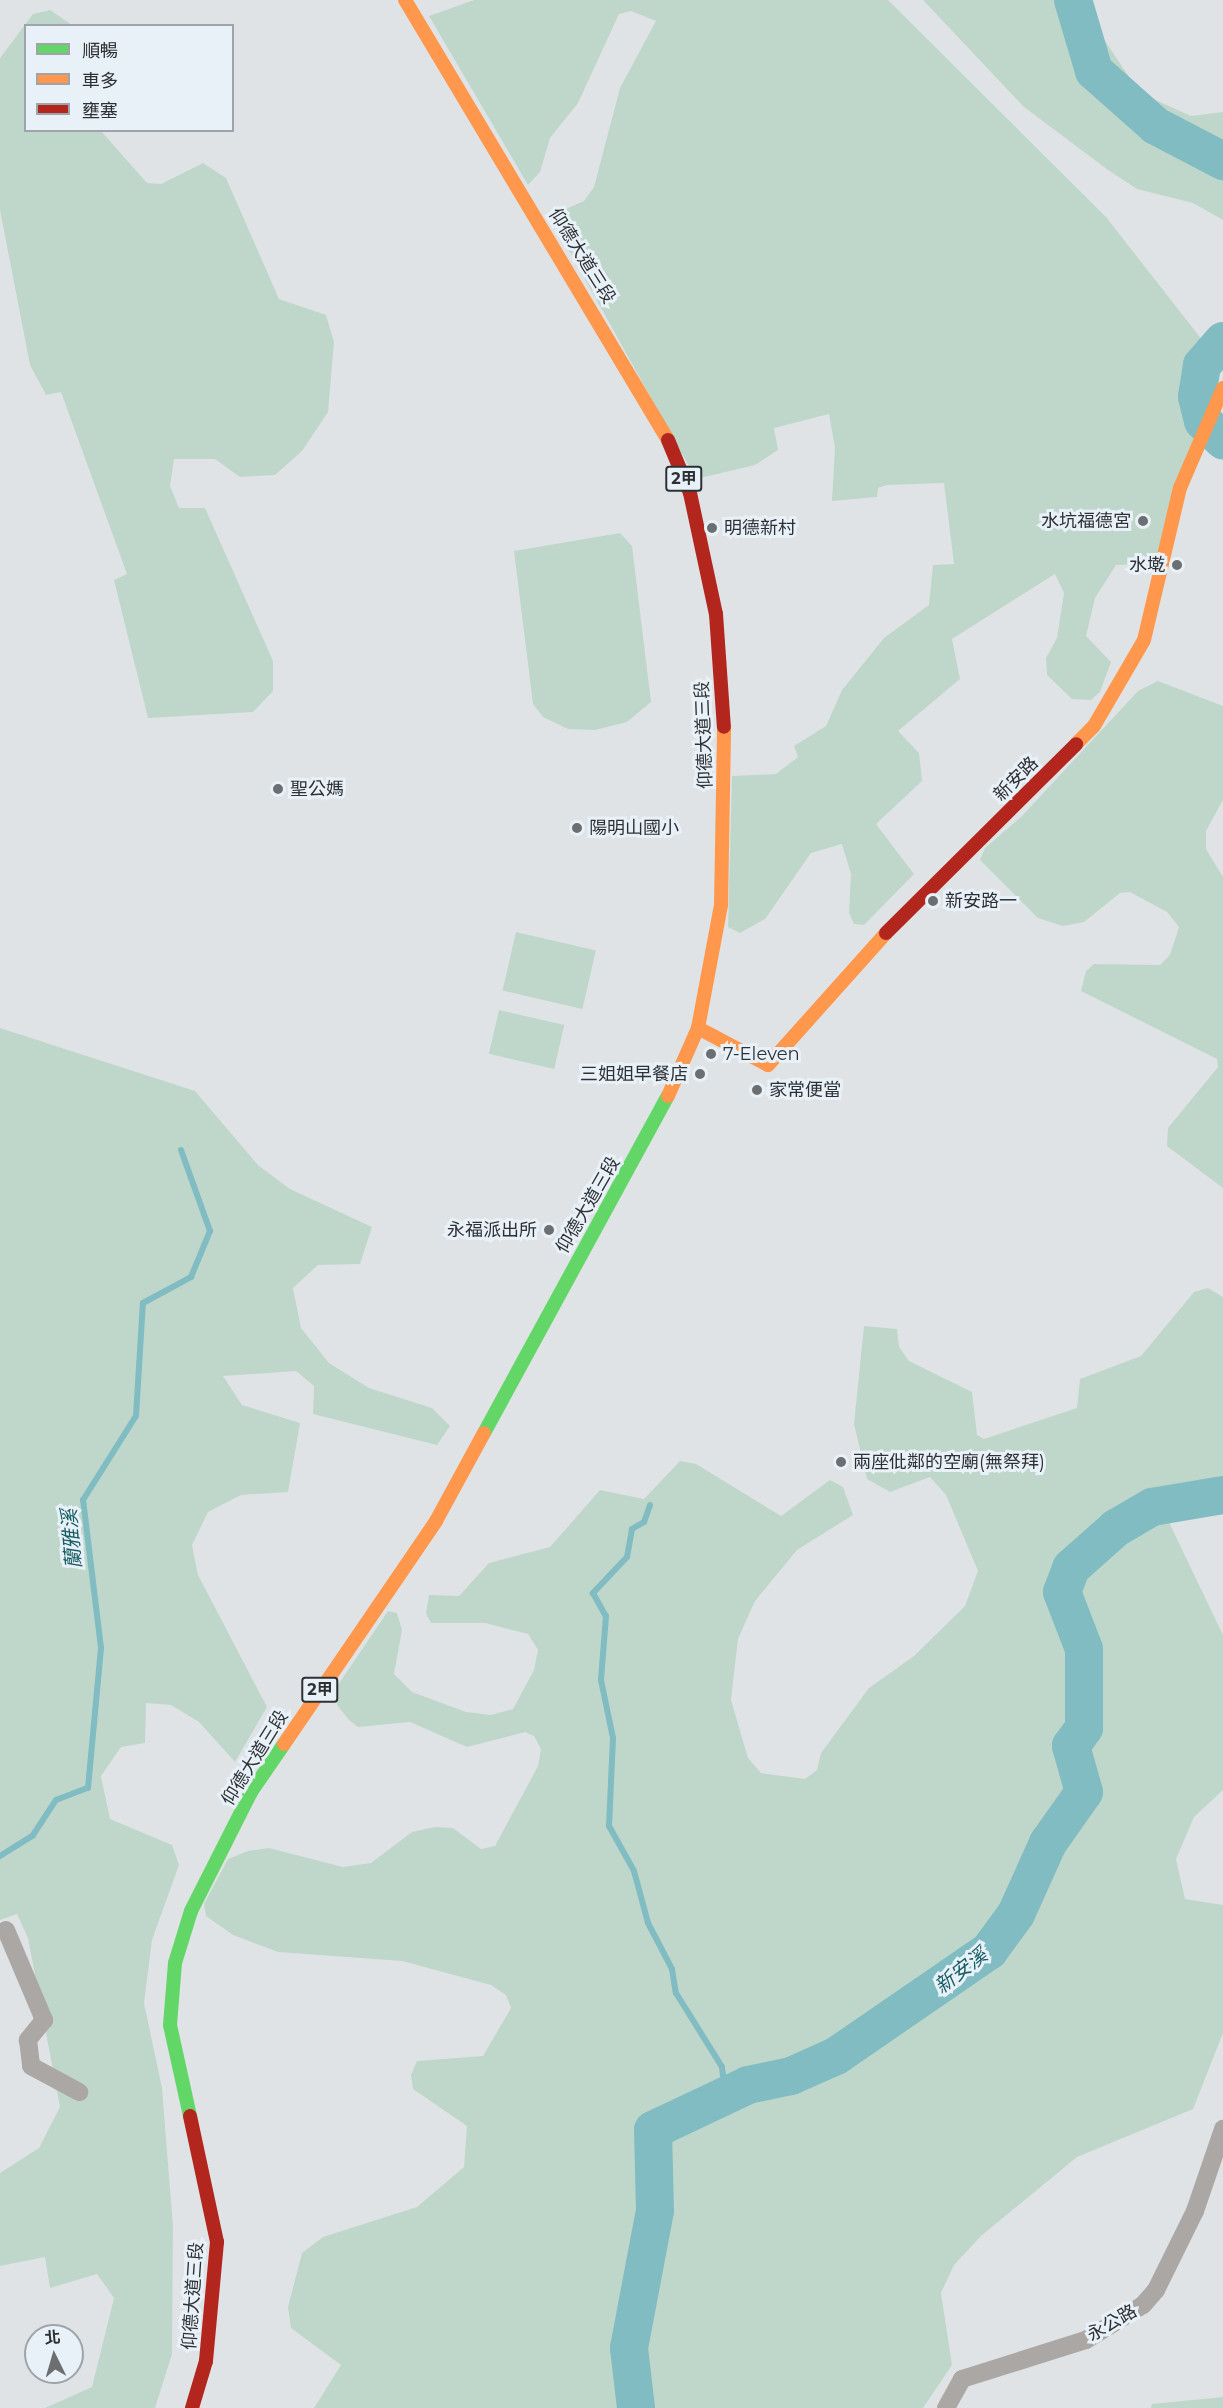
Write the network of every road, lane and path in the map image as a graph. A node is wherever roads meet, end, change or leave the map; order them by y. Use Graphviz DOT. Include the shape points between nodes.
graph roads {
  1 [pos="405,0"];
  2 [pos="1223,388"];
  3 [pos="698,1028"];
  4 [pos="6,1930"];
  5 [pos="79,2092"];
  6 [pos="1223,2129"];
  7 [pos="192,2408"];
  8 [pos="946,2408"];
  1 -- 3 [label="main road, 仰德大道三段 / 2甲" via="620,353 666,434 690,493 716,614 725,746 721,905"];
  2 -- 3 [label="main road, 新安路" via="1180,488 1144,640 1094,726 886,933 768,1065"];
  3 -- 7 [label="main road, 仰德大道三段 / 2甲" via="680,1075 436,1521 251,1792 191,1911 175,1963 170,2025 218,2242 206,2361"];
  4 -- 5 [label="street" via="44,2020 28,2040 32,2066"];
  6 -- 8 [label="street, 永公路" via="1195,2211 1156,2290 1143,2305 1086,2340 962,2379"];
}
